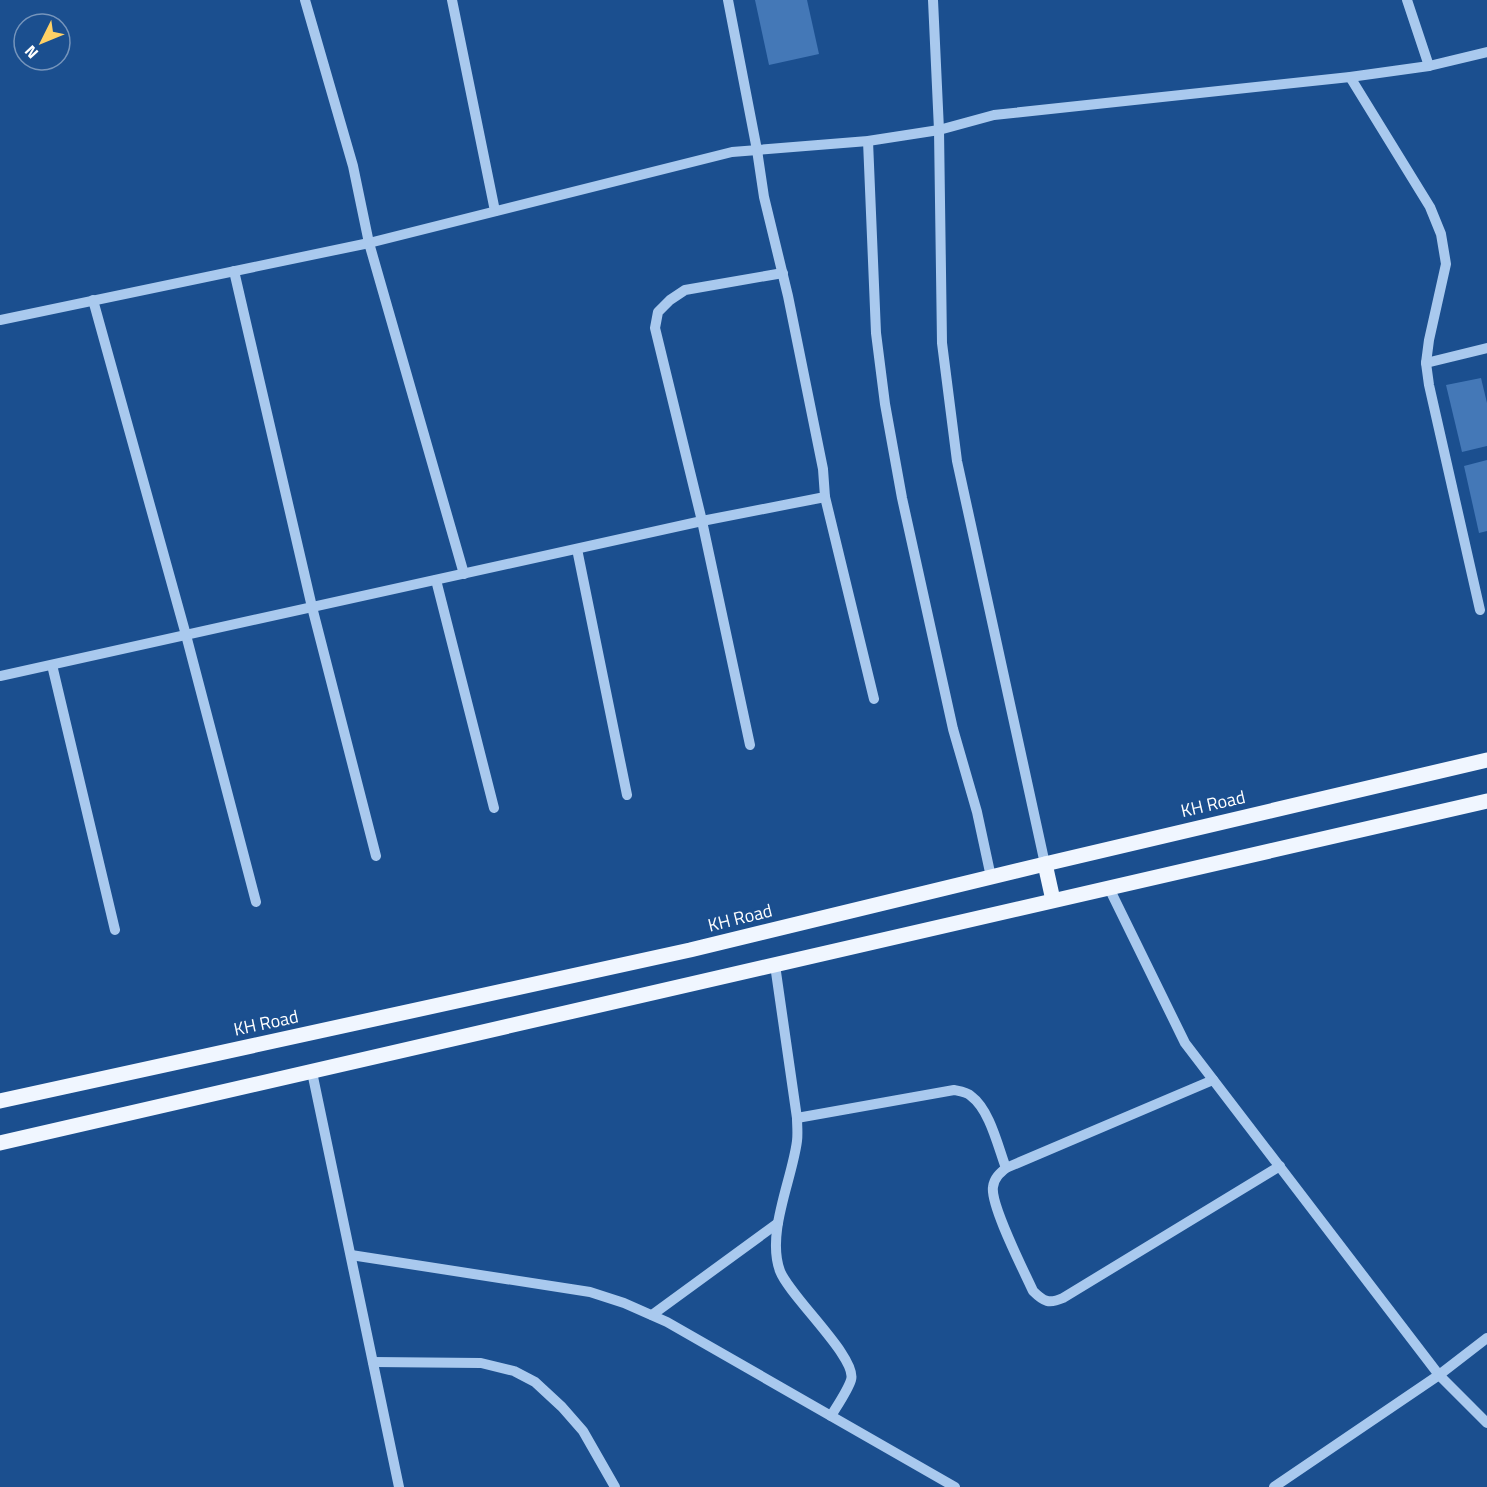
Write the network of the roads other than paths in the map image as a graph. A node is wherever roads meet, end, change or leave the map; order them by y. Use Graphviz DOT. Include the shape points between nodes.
graph roads {
  1 [pos="305,0"];
  2 [pos="452,0"];
  3 [pos="728,0"];
  4 [pos="933,0"];
  5 [pos="1407,0"];
  6 [pos="1487,52"];
  7 [pos="1429,66"];
  8 [pos="1350,77"];
  9 [pos="939,130"];
  10 [pos="868,141"];
  11 [pos="758,150"];
  12 [pos="495,211"];
  13 [pos="369,243"];
  14 [pos="234,271"];
  15 [pos="783,273"];
  16 [pos="93,300"];
  17 [pos="0,320"];
  18 [pos="1487,348"];
  19 [pos="1426,363"];
  20 [pos="825,496"];
  21 [pos="702,521"];
  22 [pos="577,549"];
  23 [pos="464,573"];
  24 [pos="436,580"];
  25 [pos="312,607"];
  26 [pos="1480,610"];
  27 [pos="186,635"];
  28 [pos="52,664"];
  29 [pos="0,676"];
  30 [pos="874,699"];
  31 [pos="750,745"];
  32 [pos="1487,760"];
  33 [pos="627,795"];
  34 [pos="1487,801"];
  35 [pos="494,808"];
  36 [pos="376,856"];
  37 [pos="1045,864"];
  38 [pos="991,877"];
  39 [pos="1109,888"];
  40 [pos="1053,900"];
  41 [pos="256,902"];
  42 [pos="115,930"];
  43 [pos="775,964"];
  44 [pos="312,1072"];
  45 [pos="1213,1080"];
  46 [pos="0,1101"];
  47 [pos="797,1118"];
  48 [pos="0,1143"];
  49 [pos="1280,1167"];
  50 [pos="1006,1168"];
  51 [pos="778,1223"];
  52 [pos="351,1255"];
  53 [pos="652,1315"];
  54 [pos="1487,1338"];
  55 [pos="373,1362"];
  56 [pos="1439,1375"];
  57 [pos="831,1416"];
  58 [pos="1487,1423"];
  59 [pos="399,1487"];
  60 [pos="615,1487"];
  61 [pos="955,1487"];
  62 [pos="1275,1487"];
  1 -- 13 [label="street" via="353,166"];
  2 -- 12 [label="street"];
  3 -- 11 [label="street"];
  4 -- 9 [label="street"];
  5 -- 7 [label="street"];
  6 -- 7 [label="street"];
  7 -- 8 [label="street"];
  8 -- 9 [label="street" via="994,115"];
  8 -- 19 [label="street" via="1430,207 1441,234 1446,264"];
  9 -- 10 [label="street"];
  9 -- 37 [label="street" via="942,343 957,460"];
  10 -- 11 [label="street"];
  10 -- 38 [label="street" via="876,333 885,404 943,686"];
  11 -- 12 [label="street" via="732,152"];
  11 -- 15 [label="street" via="764,197"];
  12 -- 13 [label="street"];
  13 -- 14 [label="street"];
  13 -- 23 [label="street"];
  14 -- 16 [label="street"];
  14 -- 25 [label="street"];
  15 -- 20 [label="street" via="823,469"];
  15 -- 21 [label="street" via="685,291 658,312 656,328"];
  16 -- 17 [label="street"];
  16 -- 27 [label="street"];
  18 -- 19 [label="street"];
  19 -- 26 [label="street"];
  20 -- 21 [label="street"];
  20 -- 30 [label="street"];
  21 -- 22 [label="street"];
  21 -- 31 [label="street"];
  22 -- 23 [label="street"];
  22 -- 33 [label="street"];
  23 -- 24 [label="street"];
  24 -- 25 [label="street"];
  24 -- 35 [label="street"];
  25 -- 27 [label="street"];
  25 -- 36 [label="street"];
  27 -- 28 [label="street"];
  27 -- 41 [label="street"];
  28 -- 29 [label="street"];
  28 -- 42 [label="street"];
  32 -- 37 [label="main road, KH Road"];
  34 -- 39 [label="main road"];
  37 -- 38 [label="main road, KH Road"];
  37 -- 40 [label="main road"];
  38 -- 46 [label="main road, KH Road" via="690,950"];
  39 -- 40 [label="main road"];
  39 -- 45 [label="street" via="1185,1043"];
  40 -- 43 [label="main road"];
  43 -- 44 [label="main road"];
  43 -- 47 [label="street"];
  44 -- 48 [label="main road"];
  44 -- 52 [label="street"];
  45 -- 49 [label="street"];
  45 -- 50 [label="street"];
  47 -- 50 [label="street" via="954,1090 970,1094 979,1104"];
  47 -- 51 [label="street" via="797,1140"];
  49 -- 50 [label="street" via="1053,1302 1042,1300 1033,1292 994,1203 993,1186"];
  49 -- 56 [label="street"];
  51 -- 53 [label="street"];
  51 -- 57 [label="street" via="776,1256 780,1272 851,1368 852,1379"];
  52 -- 53 [label="street" via="590,1292"];
  52 -- 55 [label="street"];
  53 -- 57 [label="street"];
  54 -- 56 [label="street"];
  55 -- 59 [label="street"];
  55 -- 60 [label="street" via="481,1363 514,1371 536,1382 583,1431"];
  56 -- 58 [label="street"];
  56 -- 62 [label="street"];
  57 -- 61 [label="street"];
}
